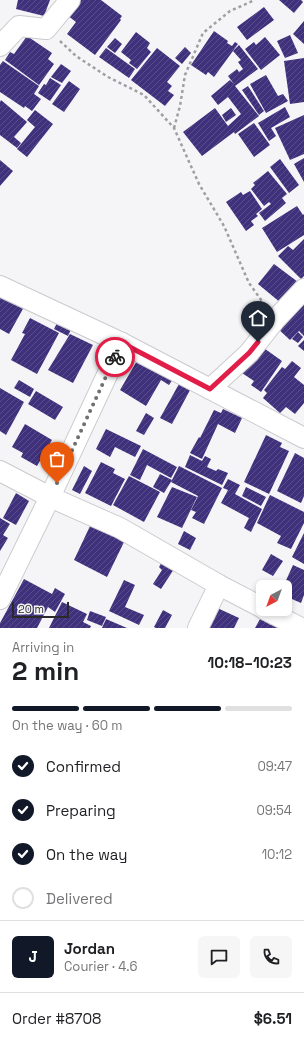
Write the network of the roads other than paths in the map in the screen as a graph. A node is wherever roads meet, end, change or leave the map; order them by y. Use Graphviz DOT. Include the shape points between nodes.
graph roads {
  1 [pos="70,0"];
  2 [pos="19,26"];
  3 [pos="0,32"];
  4 [pos="0,46"];
  5 [pos="0,286"];
  6 [pos="304,289"];
  7 [pos="122,343"];
  8 [pos="210,389"];
  9 [pos="304,438"];
  10 [pos="0,471"];
  11 [pos="50,497"];
  12 [pos="219,586"];
  13 [pos="0,600"];
  14 [pos="256,605"];
  15 [pos="278,616"];
  16 [pos="198,628"];
  17 [pos="301,628"];
  1 -- 2 [label="street" via="46,29"];
  2 -- 3 [label="street"];
  2 -- 4 [label="street"];
  5 -- 7 [label="street"];
  6 -- 8 [label="street" via="249,353"];
  7 -- 8 [label="street"];
  7 -- 11 [label="street"];
  8 -- 9 [label="street"];
  10 -- 11 [label="street"];
  11 -- 12 [label="street" via="120,528"];
  11 -- 13 [label="street"];
  12 -- 14 [label="street"];
  12 -- 16 [label="street"];
  15 -- 17 [label="street"];
}
